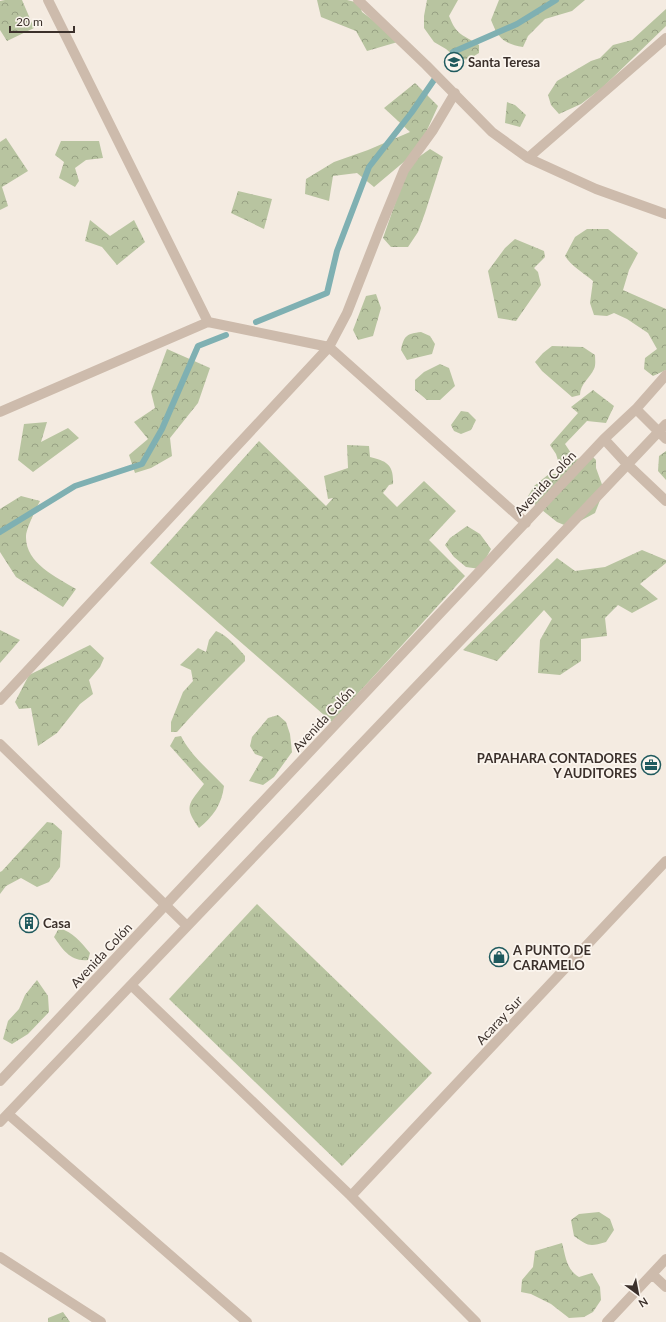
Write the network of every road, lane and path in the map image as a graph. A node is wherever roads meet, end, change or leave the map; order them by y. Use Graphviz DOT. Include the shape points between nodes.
graph roads {
  1 [pos="48,0"];
  2 [pos="358,0"];
  3 [pos="666,38"];
  4 [pos="455,93"];
  5 [pos="528,158"];
  6 [pos="666,214"];
  7 [pos="208,322"];
  8 [pos="329,347"];
  9 [pos="666,375"];
  10 [pos="636,409"];
  11 [pos="0,412"];
  12 [pos="666,424"];
  13 [pos="662,435"];
  14 [pos="604,439"];
  15 [pos="628,465"];
  16 [pos="666,501"];
  17 [pos="526,523"];
  18 [pos="0,700"];
  19 [pos="0,744"];
  20 [pos="666,861"];
  21 [pos="166,904"];
  22 [pos="187,926"];
  23 [pos="131,985"];
  24 [pos="0,1081"];
  25 [pos="8,1114"];
  26 [pos="0,1122"];
  27 [pos="351,1196"];
  28 [pos="0,1257"];
  29 [pos="666,1259"];
  30 [pos="652,1274"];
  31 [pos="666,1287"];
  32 [pos="101,1322"];
  33 [pos="247,1322"];
  34 [pos="476,1322"];
  35 [pos="607,1322"];
  1 -- 7 [label="street"];
  2 -- 4 [label="street"];
  3 -- 5 [label="street"];
  4 -- 5 [label="street" via="492,132"];
  4 -- 8 [label="street" via="404,170 347,313"];
  5 -- 6 [label="street" via="596,189"];
  7 -- 8 [label="street"];
  7 -- 11 [label="street"];
  8 -- 17 [label="street"];
  8 -- 18 [label="street"];
  9 -- 10 [label="street, Avenida Colón"];
  10 -- 13 [label="street"];
  10 -- 14 [label="street, Avenida Colón"];
  12 -- 13 [label="street"];
  13 -- 15 [label="street"];
  14 -- 15 [label="street"];
  14 -- 17 [label="street, Avenida Colón"];
  15 -- 16 [label="street"];
  15 -- 22 [label="street"];
  17 -- 21 [label="street, Avenida Colón"];
  19 -- 21 [label="street"];
  20 -- 27 [label="street, Acaray Sur"];
  21 -- 22 [label="street"];
  21 -- 24 [label="street, Avenida Colón"];
  22 -- 23 [label="street"];
  23 -- 25 [label="street"];
  23 -- 27 [label="street"];
  25 -- 26 [label="street"];
  25 -- 33 [label="street"];
  27 -- 34 [label="street"];
  28 -- 32 [label="street"];
  29 -- 30 [label="street"];
  30 -- 31 [label="street"];
  30 -- 35 [label="street"];
}
